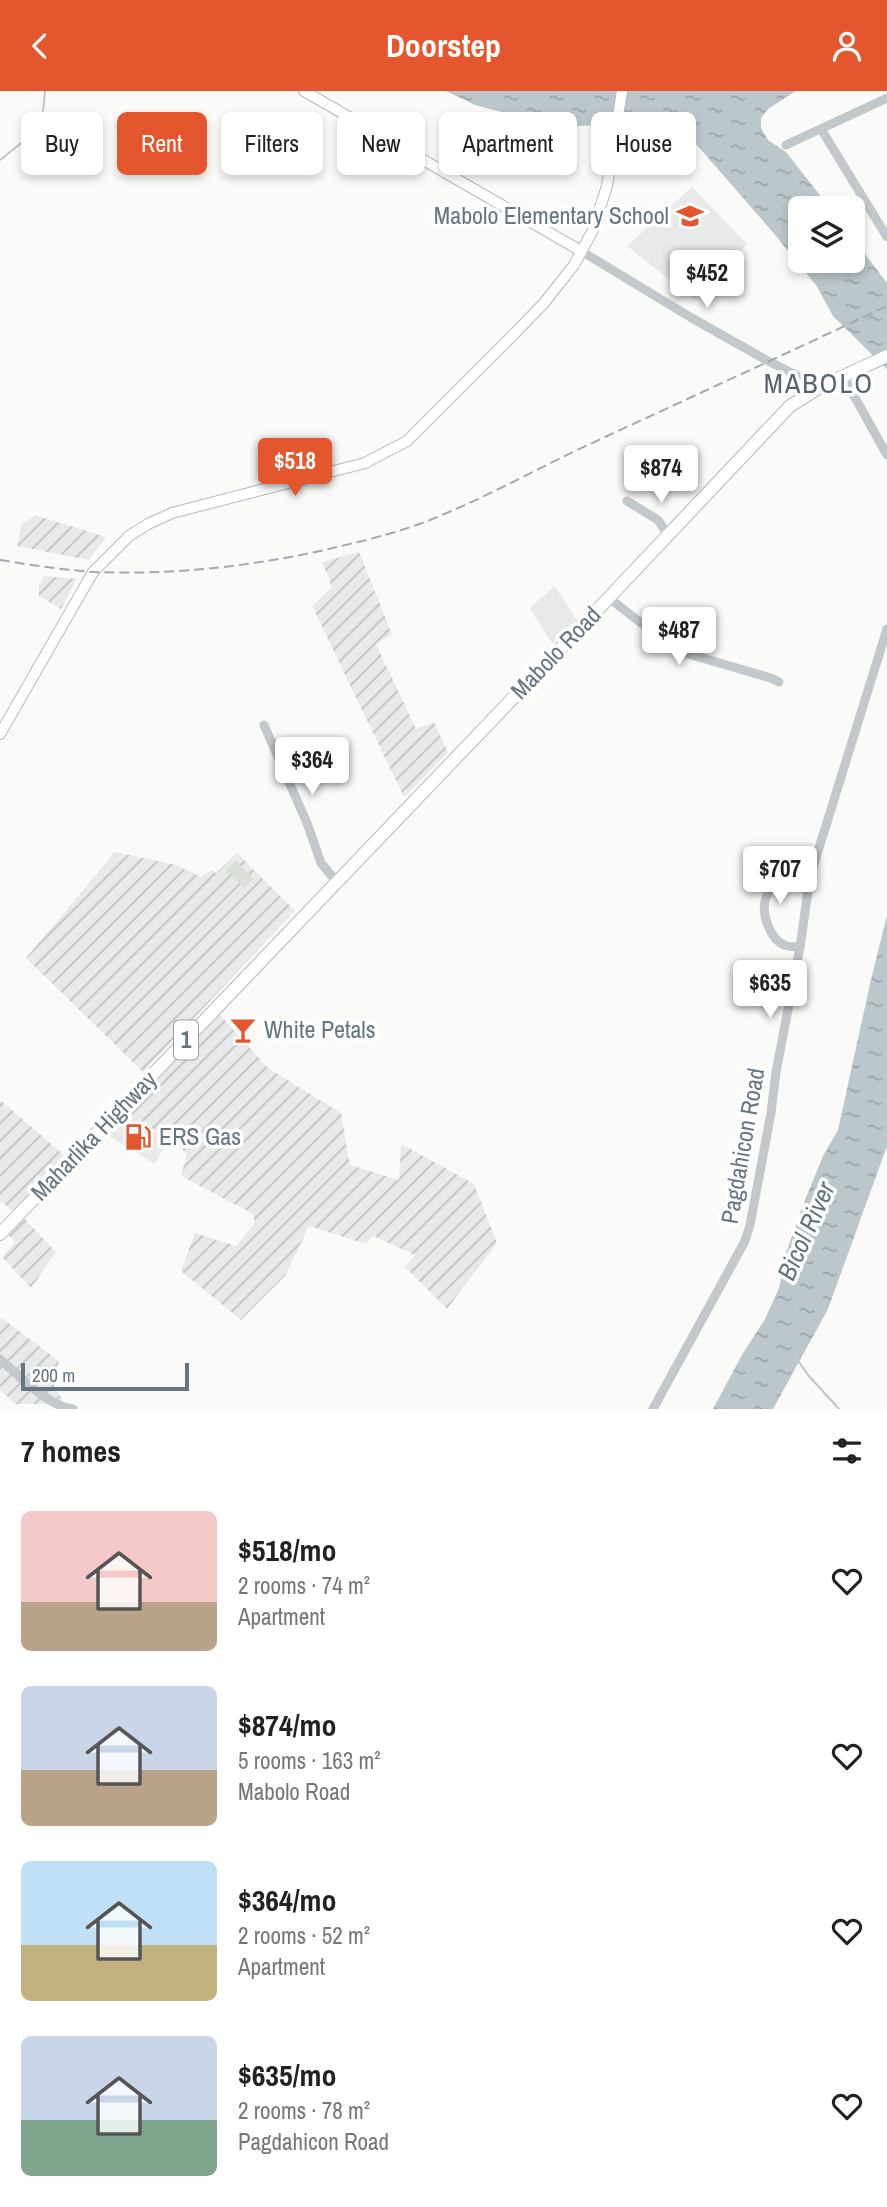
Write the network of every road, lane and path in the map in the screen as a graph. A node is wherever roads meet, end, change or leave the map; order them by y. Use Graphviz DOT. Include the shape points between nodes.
graph roads {
  1 [pos="304,91"];
  2 [pos="622,91"];
  3 [pos="887,99"];
  4 [pos="821,129"];
  5 [pos="786,145"];
  6 [pos="887,237"];
  7 [pos="581,251"];
  8 [pos="887,356"];
  9 [pos="843,376"];
  10 [pos="820,387"];
  11 [pos="887,455"];
  12 [pos="627,501"];
  13 [pos="668,535"];
  14 [pos="609,598"];
  15 [pos="887,629"];
  16 [pos="779,682"];
  17 [pos="264,725"];
  18 [pos="0,734"];
  19 [pos="810,877"];
  20 [pos="334,884"];
  21 [pos="800,947"];
  22 [pos="0,1234"];
  23 [pos="0,1359"];
  24 [pos="73,1409"];
  25 [pos="653,1409"];
  1 -- 7 [label="main road"];
  2 -- 7 [label="main road" via="604,197"];
  3 -- 4 [label="street"];
  4 -- 5 [label="street"];
  4 -- 6 [label="street"];
  7 -- 10 [label="street" via="712,330"];
  7 -- 18 [label="main road" via="544,303 407,441 365,463 172,513 129,536 93,572"];
  8 -- 9 [label="highway, Mabolo Road / 1"];
  9 -- 10 [label="highway, Mabolo Road / 1"];
  9 -- 11 [label="street"];
  10 -- 13 [label="highway, Mabolo Road / 1" via="790,406"];
  12 -- 13 [label="street" via="658,520"];
  13 -- 14 [label="highway, Mabolo Road / 1"];
  14 -- 16 [label="street" via="672,647"];
  14 -- 20 [label="highway, Mabolo Road / 1"];
  15 -- 19 [label="street, Pagdahicon Road"];
  17 -- 20 [label="street"];
  19 -- 21 [label="street, Pagdahicon Road"];
  19 -- 21 [label="street" via="780,870 765,901 768,927 776,939 785,946"];
  20 -- 22 [label="highway, Maharlika Highway / 1"];
  21 -- 25 [label="street, Pagdahicon Road" via="748,1233"];
  23 -- 24 [label="street" via="38,1392"];
}
